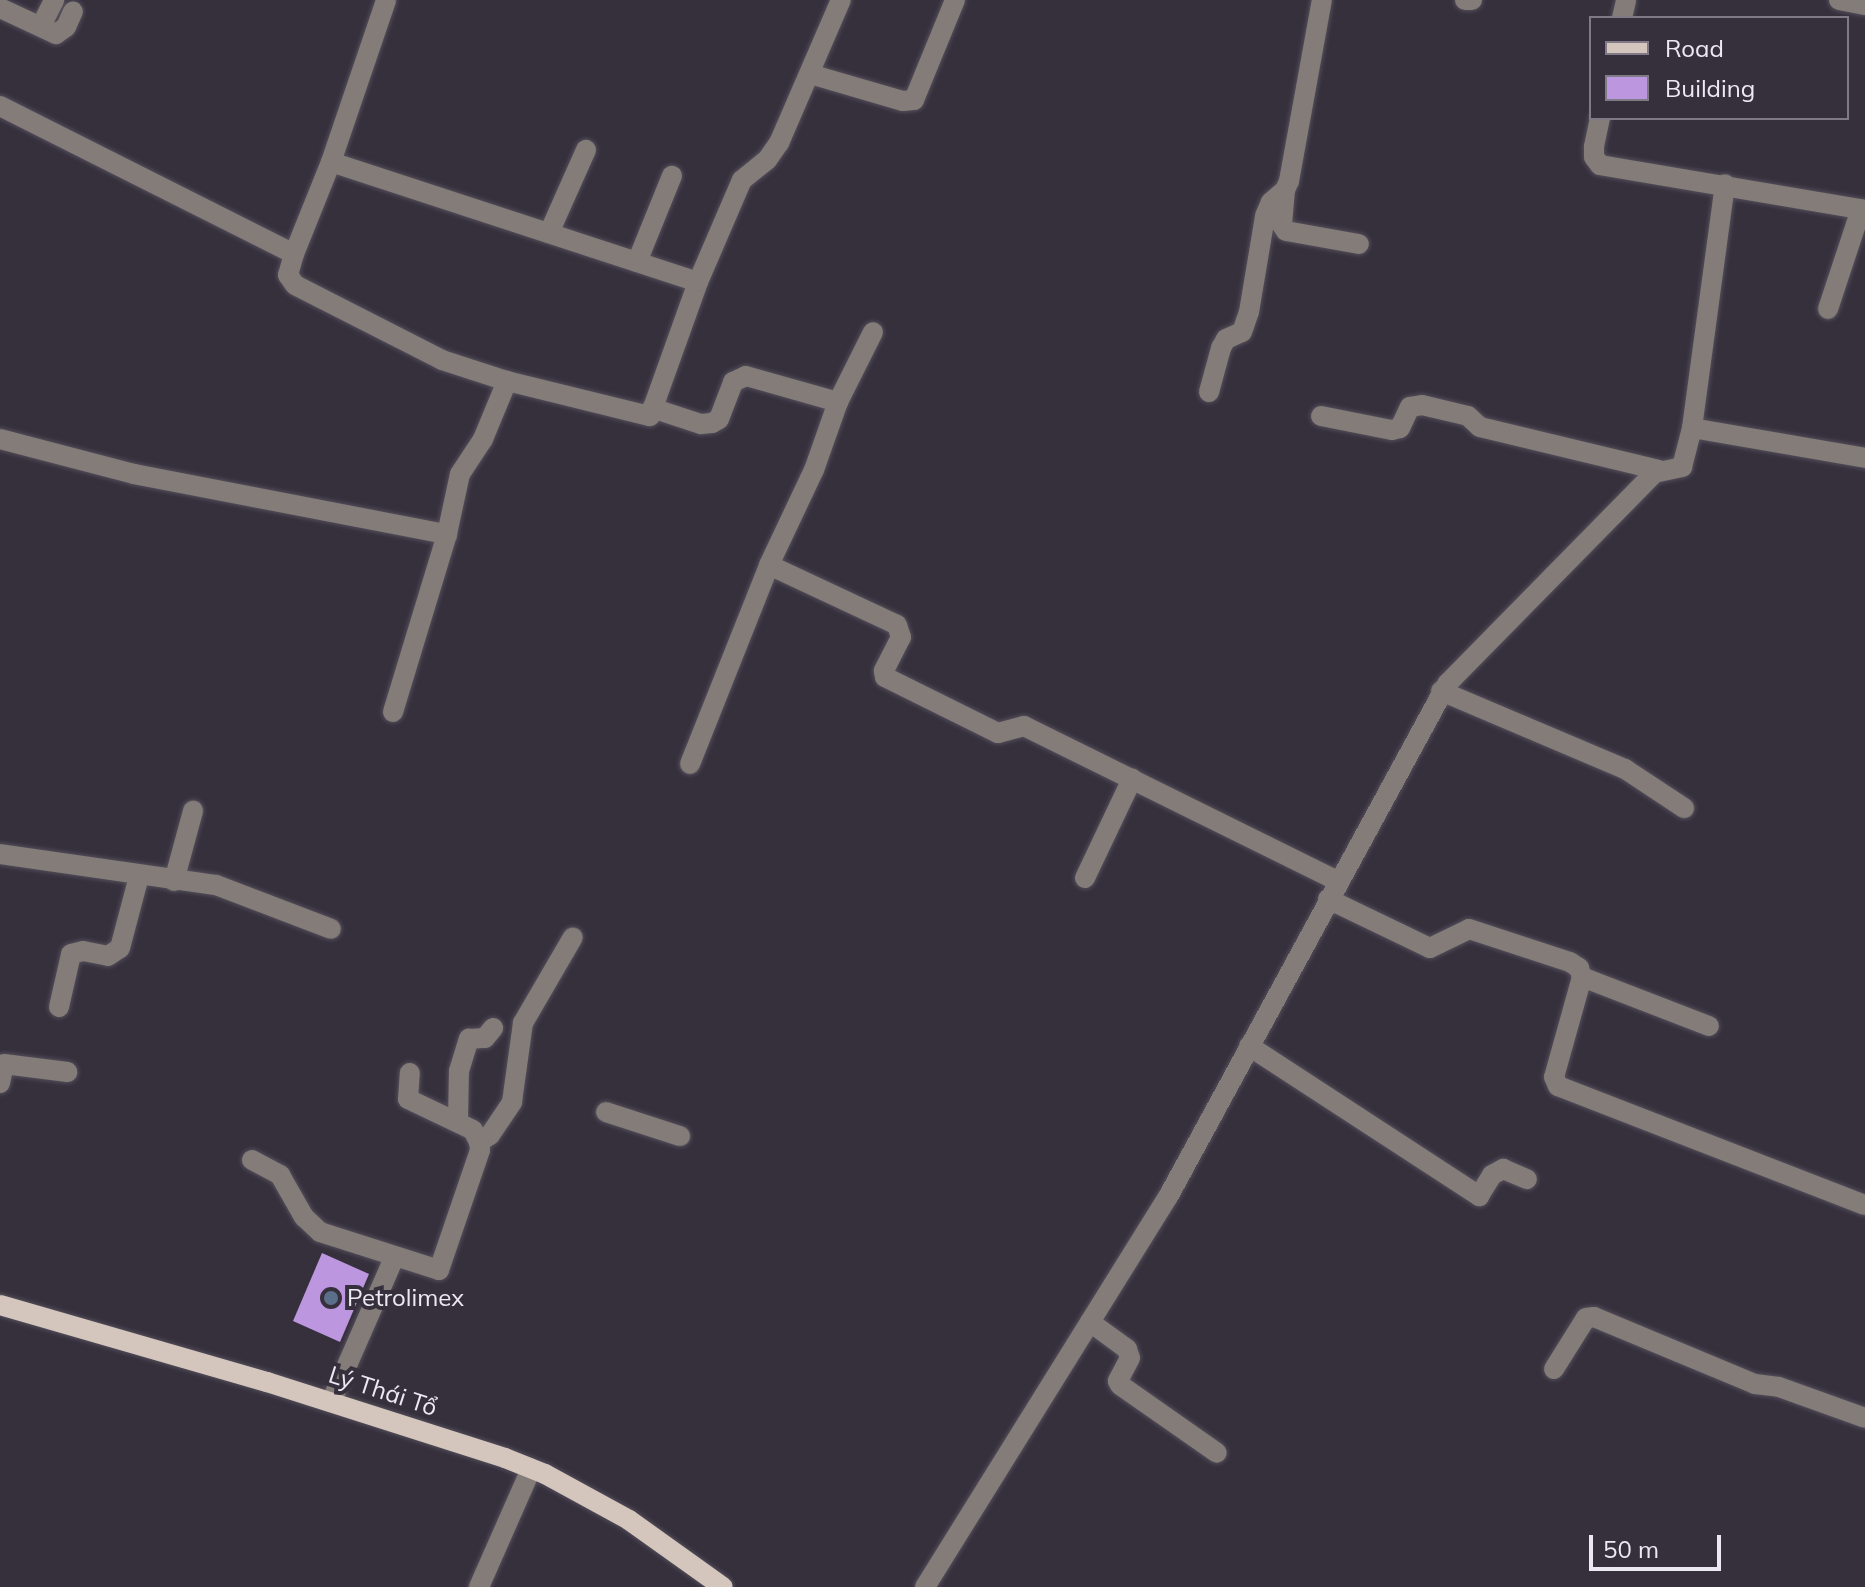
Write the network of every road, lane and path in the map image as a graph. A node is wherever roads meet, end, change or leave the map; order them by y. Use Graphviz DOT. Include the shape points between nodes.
graph roads {
  1 [pos="54,0"];
  2 [pos="386,0"];
  3 [pos="841,0"];
  4 [pos="955,0"];
  5 [pos="1322,0"];
  6 [pos="1465,0"];
  7 [pos="1472,0"];
  8 [pos="1839,0"];
  9 [pos="1865,5"];
  10 [pos="0,8"];
  11 [pos="73,11"];
  12 [pos="41,26"];
  13 [pos="810,74"];
  14 [pos="0,106"];
  15 [pos="1600,120"];
  16 [pos="586,150"];
  17 [pos="331,162"];
  18 [pos="672,176"];
  19 [pos="1725,184"];
  20 [pos="1285,190"];
  21 [pos="1863,209"];
  22 [pos="549,233"];
  23 [pos="1359,244"];
  24 [pos="294,254"];
  25 [pos="637,262"];
  26 [pos="698,282"];
  27 [pos="1828,309"];
  28 [pos="873,332"];
  29 [pos="507,381"];
  30 [pos="1209,392"];
  31 [pos="838,402"];
  32 [pos="652,408"];
  33 [pos="1321,416"];
  34 [pos="1692,428"];
  35 [pos="0,439"];
  36 [pos="1865,458"];
  37 [pos="1659,470"];
  38 [pos="447,534"];
  39 [pos="769,565"];
  40 [pos="1441,691"];
  41 [pos="393,712"];
  42 [pos="690,764"];
  43 [pos="1132,779"];
  44 [pos="1684,808"];
  45 [pos="193,811"];
  46 [pos="0,854"];
  47 [pos="139,876"];
  48 [pos="1085,878"];
  49 [pos="174,881"];
  50 [pos="1333,890"];
  51 [pos="331,929"];
  52 [pos="573,937"];
  53 [pos="1582,977"];
  54 [pos="59,1007"];
  55 [pos="1709,1026"];
  56 [pos="493,1028"];
  57 [pos="1249,1046"];
  58 [pos="67,1072"];
  59 [pos="410,1073"];
  60 [pos="0,1083"];
  61 [pos="606,1112"];
  62 [pos="458,1121"];
  63 [pos="680,1136"];
  64 [pos="479,1142"];
  65 [pos="252,1160"];
  66 [pos="1527,1179"];
  67 [pos="1865,1205"];
  68 [pos="394,1258"];
  69 [pos="0,1305"];
  70 [pos="1090,1322"];
  71 [pos="1554,1369"];
  72 [pos="331,1402"];
  73 [pos="1865,1418"];
  74 [pos="1217,1453"];
  75 [pos="531,1469"];
  76 [pos="479,1587"];
  77 [pos="723,1587"];
  78 [pos="925,1587"];
  1 -- 12 [label="street"];
  2 -- 17 [label="street"];
  3 -- 13 [label="street"];
  4 -- 13 [label="street" via="914,100"];
  5 -- 20 [label="street"];
  6 -- 7 [label="street"];
  8 -- 9 [label="street"];
  10 -- 12 [label="street"];
  11 -- 12 [label="street" via="61,33"];
  13 -- 26 [label="street" via="779,143 742,180"];
  14 -- 24 [label="street"];
  15 -- 19 [label="street" via="1594,157 1600,165"];
  16 -- 22 [label="street"];
  17 -- 22 [label="street"];
  17 -- 24 [label="street"];
  18 -- 25 [label="street"];
  19 -- 21 [label="street"];
  19 -- 34 [label="street"];
  20 -- 23 [label="street" via="1286,231"];
  20 -- 30 [label="street" via="1265,216 1246,322 1242,332 1226,339 1221,348"];
  21 -- 27 [label="street"];
  22 -- 25 [label="street"];
  24 -- 29 [label="street" via="288,275 295,285 442,360"];
  25 -- 26 [label="street"];
  26 -- 32 [label="street"];
  28 -- 31 [label="street"];
  29 -- 32 [label="street" via="650,416"];
  29 -- 38 [label="street" via="483,439 460,474"];
  31 -- 32 [label="street" via="746,376 733,382 719,419 712,423"];
  31 -- 39 [label="street" via="814,470"];
  33 -- 37 [label="street" via="1392,430 1400,428 1410,407 1422,405 1468,416 1480,427"];
  34 -- 36 [label="street"];
  34 -- 37 [label="street" via="1682,467"];
  35 -- 38 [label="street" via="134,474"];
  37 -- 40 [label="street"];
  38 -- 41 [label="street"];
  39 -- 42 [label="street"];
  39 -- 43 [label="street" via="897,625 901,637 885,677 998,733 1024,726"];
  40 -- 44 [label="street" via="1625,769"];
  40 -- 50 [label="street"];
  43 -- 48 [label="street"];
  43 -- 50 [label="street"];
  45 -- 49 [label="street"];
  46 -- 47 [label="street"];
  47 -- 49 [label="street"];
  47 -- 54 [label="street" via="120,948 108,956 71,954"];
  49 -- 51 [label="street" via="216,885"];
  50 -- 53 [label="street" via="1430,948 1469,929 1570,962"];
  50 -- 57 [label="street"];
  52 -- 64 [label="street" via="523,1023 512,1102 490,1135"];
  53 -- 55 [label="street"];
  53 -- 67 [label="street" via="1554,1077 1558,1086"];
  56 -- 62 [label="street" via="485,1038 469,1039 459,1071"];
  57 -- 66 [label="street" via="1479,1196 1492,1175 1503,1169"];
  57 -- 70 [label="street" via="1168,1197"];
  58 -- 60 [label="street" via="4,1064"];
  59 -- 62 [label="street" via="408,1099"];
  61 -- 63 [label="street"];
  62 -- 64 [label="street" via="473,1130"];
  64 -- 68 [label="street" via="442,1266 439,1270"];
  65 -- 68 [label="street" via="280,1175 304,1217 320,1232"];
  68 -- 72 [label="street"];
  69 -- 72 [label="main road, Lý Thái Tổ"];
  70 -- 74 [label="street" via="1127,1349 1130,1358 1120,1385"];
  70 -- 78 [label="street"];
  71 -- 73 [label="street" via="1586,1318 1594,1317 1755,1384 1779,1387"];
  72 -- 75 [label="main road, Lý Thái Tổ"];
  75 -- 76 [label="street"];
  75 -- 77 [label="main road, Lý Thái Tổ" via="629,1520"];
}
